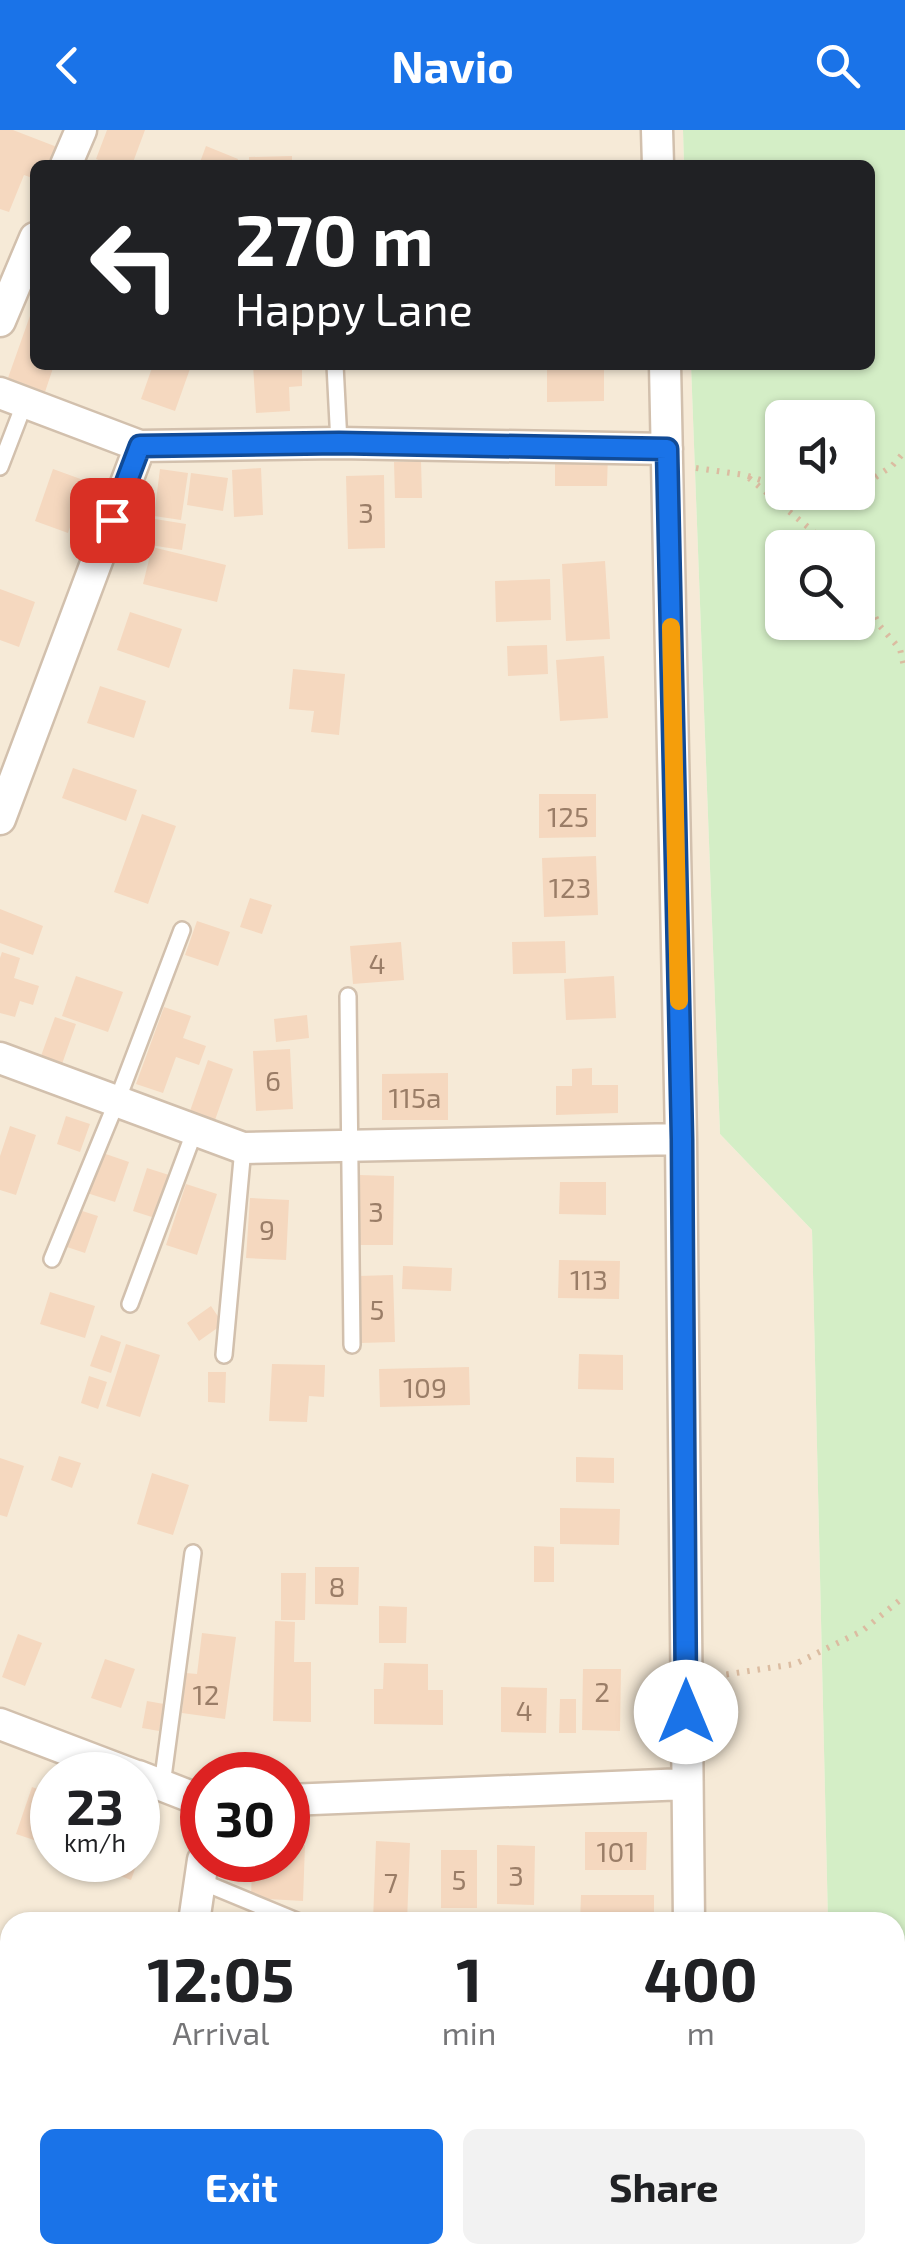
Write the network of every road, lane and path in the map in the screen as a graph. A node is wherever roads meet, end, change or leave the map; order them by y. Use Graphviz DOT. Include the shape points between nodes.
graph roads {
  1 [pos="81,130"];
  2 [pos="657,130"];
  3 [pos="68,160"];
  4 [pos="658,160"];
  5 [pos="30,250"];
  6 [pos="0,322"];
  7 [pos="335,370"];
  8 [pos="664,370"];
  9 [pos="13,397"];
  10 [pos="339,443"];
  11 [pos="140,446"];
  12 [pos="667,449"];
  13 [pos="905,451"];
  14 [pos="0,467"];
  15 [pos="746,475"];
  16 [pos="875,477"];
  17 [pos="765,481"];
  18 [pos="812,530"];
  19 [pos="875,616"];
  20 [pos="905,671"];
  21 [pos="0,819"];
  22 [pos="182,930"];
  23 [pos="348,996"];
  24 [pos="0,1058"];
  25 [pos="117,1101"];
  26 [pos="196,1130"];
  27 [pos="682,1139"];
  28 [pos="350,1146"];
  29 [pos="242,1148"];
  30 [pos="52,1259"];
  31 [pos="130,1304"];
  32 [pos="352,1345"];
  33 [pos="224,1355"];
  34 [pos="193,1553"];
  35 [pos="905,1596"];
  36 [pos="685,1676"];
  37 [pos="0,1724"];
  38 [pos="74,1752"];
  39 [pos="151,1752"];
  40 [pos="686,1784"];
  41 [pos="310,1799"];
  42 [pos="199,1882"];
  43 [pos="224,1882"];
  44 [pos="195,1912"];
  45 [pos="280,1912"];
  46 [pos="689,1912"];
  1 -- 3 [label="street"];
  2 -- 4 [label="street"];
  5 -- 6 [label="street"];
  7 -- 10 [label="lane"];
  8 -- 12 [label="street"];
  9 -- 11 [label="street"];
  9 -- 14 [label="lane"];
  10 -- 11 [label="street"];
  10 -- 12 [label="street"];
  11 -- 21 [label="street"];
  12 -- 15 [label="path" via="694,468"];
  12 -- 27 [label="street"];
  13 -- 16 [label="path"];
  15 -- 17 [label="path"];
  15 -- 18 [label="path"];
  19 -- 20 [label="path" via="900,649"];
  22 -- 25 [label="lane"];
  23 -- 28 [label="lane"];
  24 -- 25 [label="street"];
  25 -- 26 [label="street"];
  25 -- 30 [label="lane"];
  26 -- 29 [label="street"];
  26 -- 31 [label="lane"];
  27 -- 28 [label="street"];
  27 -- 36 [label="street"];
  28 -- 29 [label="street"];
  28 -- 32 [label="lane"];
  29 -- 33 [label="lane"];
  34 -- 39 [label="lane"];
  35 -- 36 [label="path" via="862,1631 795,1664"];
  36 -- 40 [label="street"];
  37 -- 38 [label="street"];
  40 -- 41 [label="street"];
  40 -- 46 [label="street"];
  42 -- 44 [label="street"];
  43 -- 45 [label="lane"];
}
